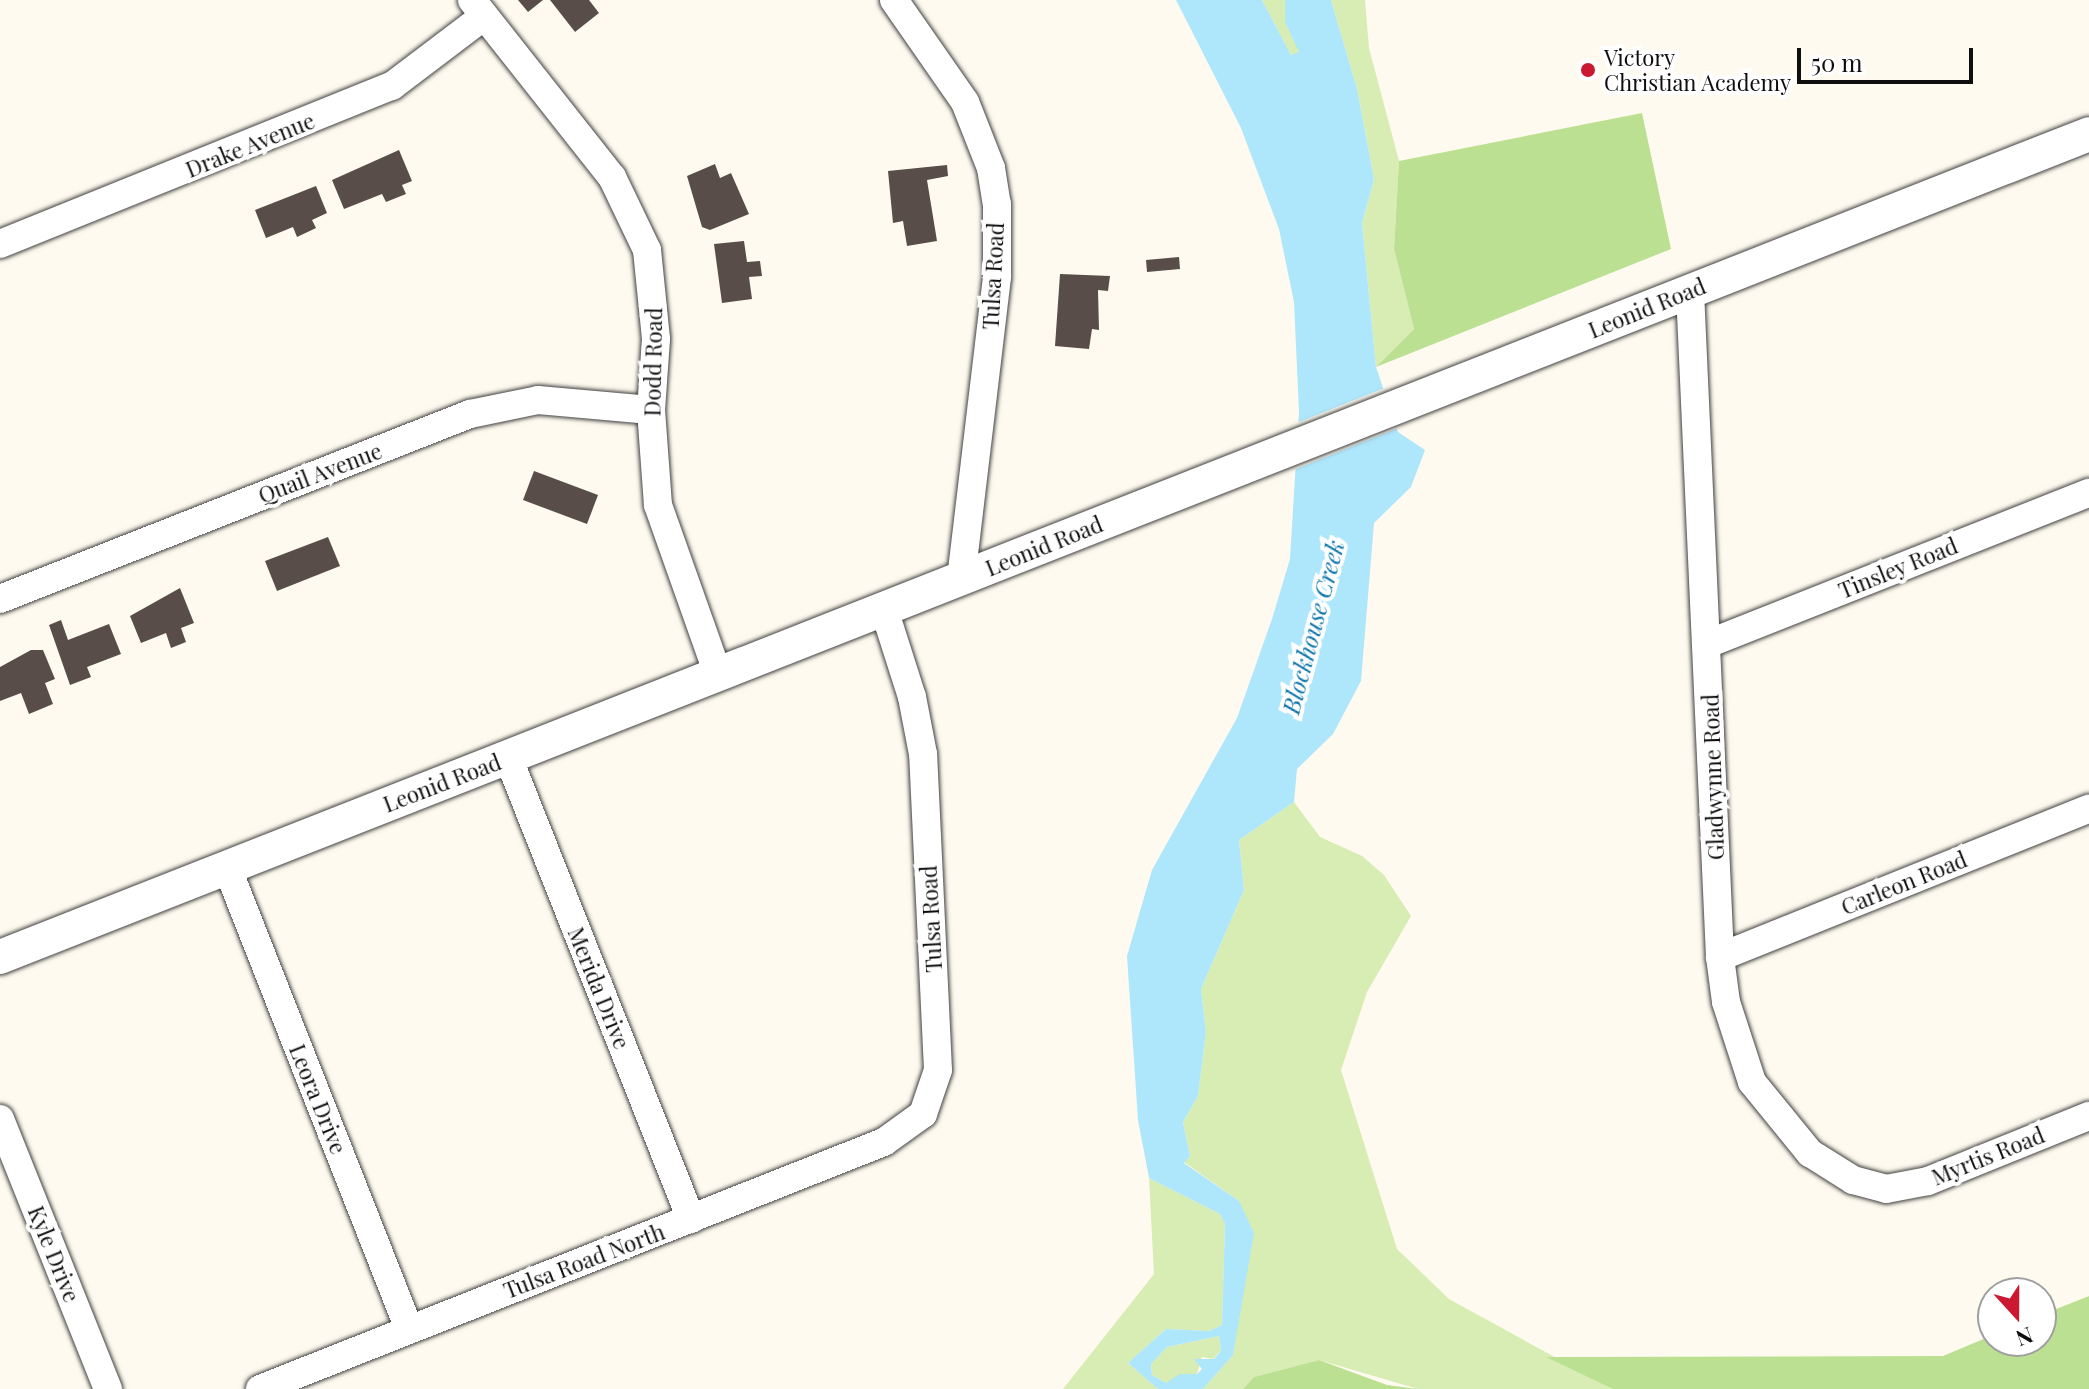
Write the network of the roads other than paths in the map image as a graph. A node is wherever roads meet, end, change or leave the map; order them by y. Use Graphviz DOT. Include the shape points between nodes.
graph roads {
  1 [pos="894,0"];
  2 [pos="478,8"];
  3 [pos="2089,134"];
  4 [pos="0,244"];
  5 [pos="1690,291"];
  6 [pos="651,410"];
  7 [pos="2089,493"];
  8 [pos="961,579"];
  9 [pos="0,599"];
  10 [pos="884,609"];
  11 [pos="1707,644"];
  12 [pos="718,674"];
  13 [pos="508,757"];
  14 [pos="2089,809"];
  15 [pos="227,867"];
  16 [pos="0,957"];
  17 [pos="1720,957"];
  18 [pos="2089,1116"];
  19 [pos="0,1119"];
  20 [pos="908,1130"];
  21 [pos="1886,1189"];
  22 [pos="691,1219"];
  23 [pos="409,1329"];
  24 [pos="108,1389"];
  25 [pos="260,1389"];
  1 -- 8 [label="street, Tulsa Road" via="965,102 987,157 997,204 997,277"];
  2 -- 4 [label="street, Drake Avenue" via="392,86"];
  2 -- 6 [label="street, Dodd Road" via="612,177 632,212 654,295"];
  3 -- 5 [label="street, Leonid Road"];
  5 -- 8 [label="street, Leonid Road"];
  5 -- 11 [label="street, Gladwynne Road"];
  6 -- 9 [label="street, Quail Avenue" via="538,400 470,414"];
  6 -- 12 [label="street, Dodd Road" via="662,521"];
  7 -- 11 [label="street, Tinsley Road"];
  8 -- 10 [label="street, Leonid Road"];
  10 -- 12 [label="street, Leonid Road"];
  10 -- 20 [label="street, Tulsa Road" via="923,754 938,1070 923,1114"];
  11 -- 17 [label="street, Gladwynne Road"];
  12 -- 13 [label="street, Leonid Road"];
  13 -- 15 [label="street, Leonid Road"];
  13 -- 22 [label="street, Merida Drive"];
  14 -- 17 [label="street, Carleon Road"];
  15 -- 16 [label="street, Leonid Road"];
  15 -- 23 [label="street, Leora Drive"];
  17 -- 21 [label="street, Gladwynne Road" via="1738,1049 1772,1111 1810,1153 1853,1180"];
  18 -- 21 [label="street, Myrtis Road" via="1928,1181"];
  19 -- 24 [label="street, Kyle Drive"];
  20 -- 22 [label="street, Tulsa Road North"];
  22 -- 23 [label="street, Tulsa Road North"];
  23 -- 25 [label="street, Tulsa Road North"];
}
